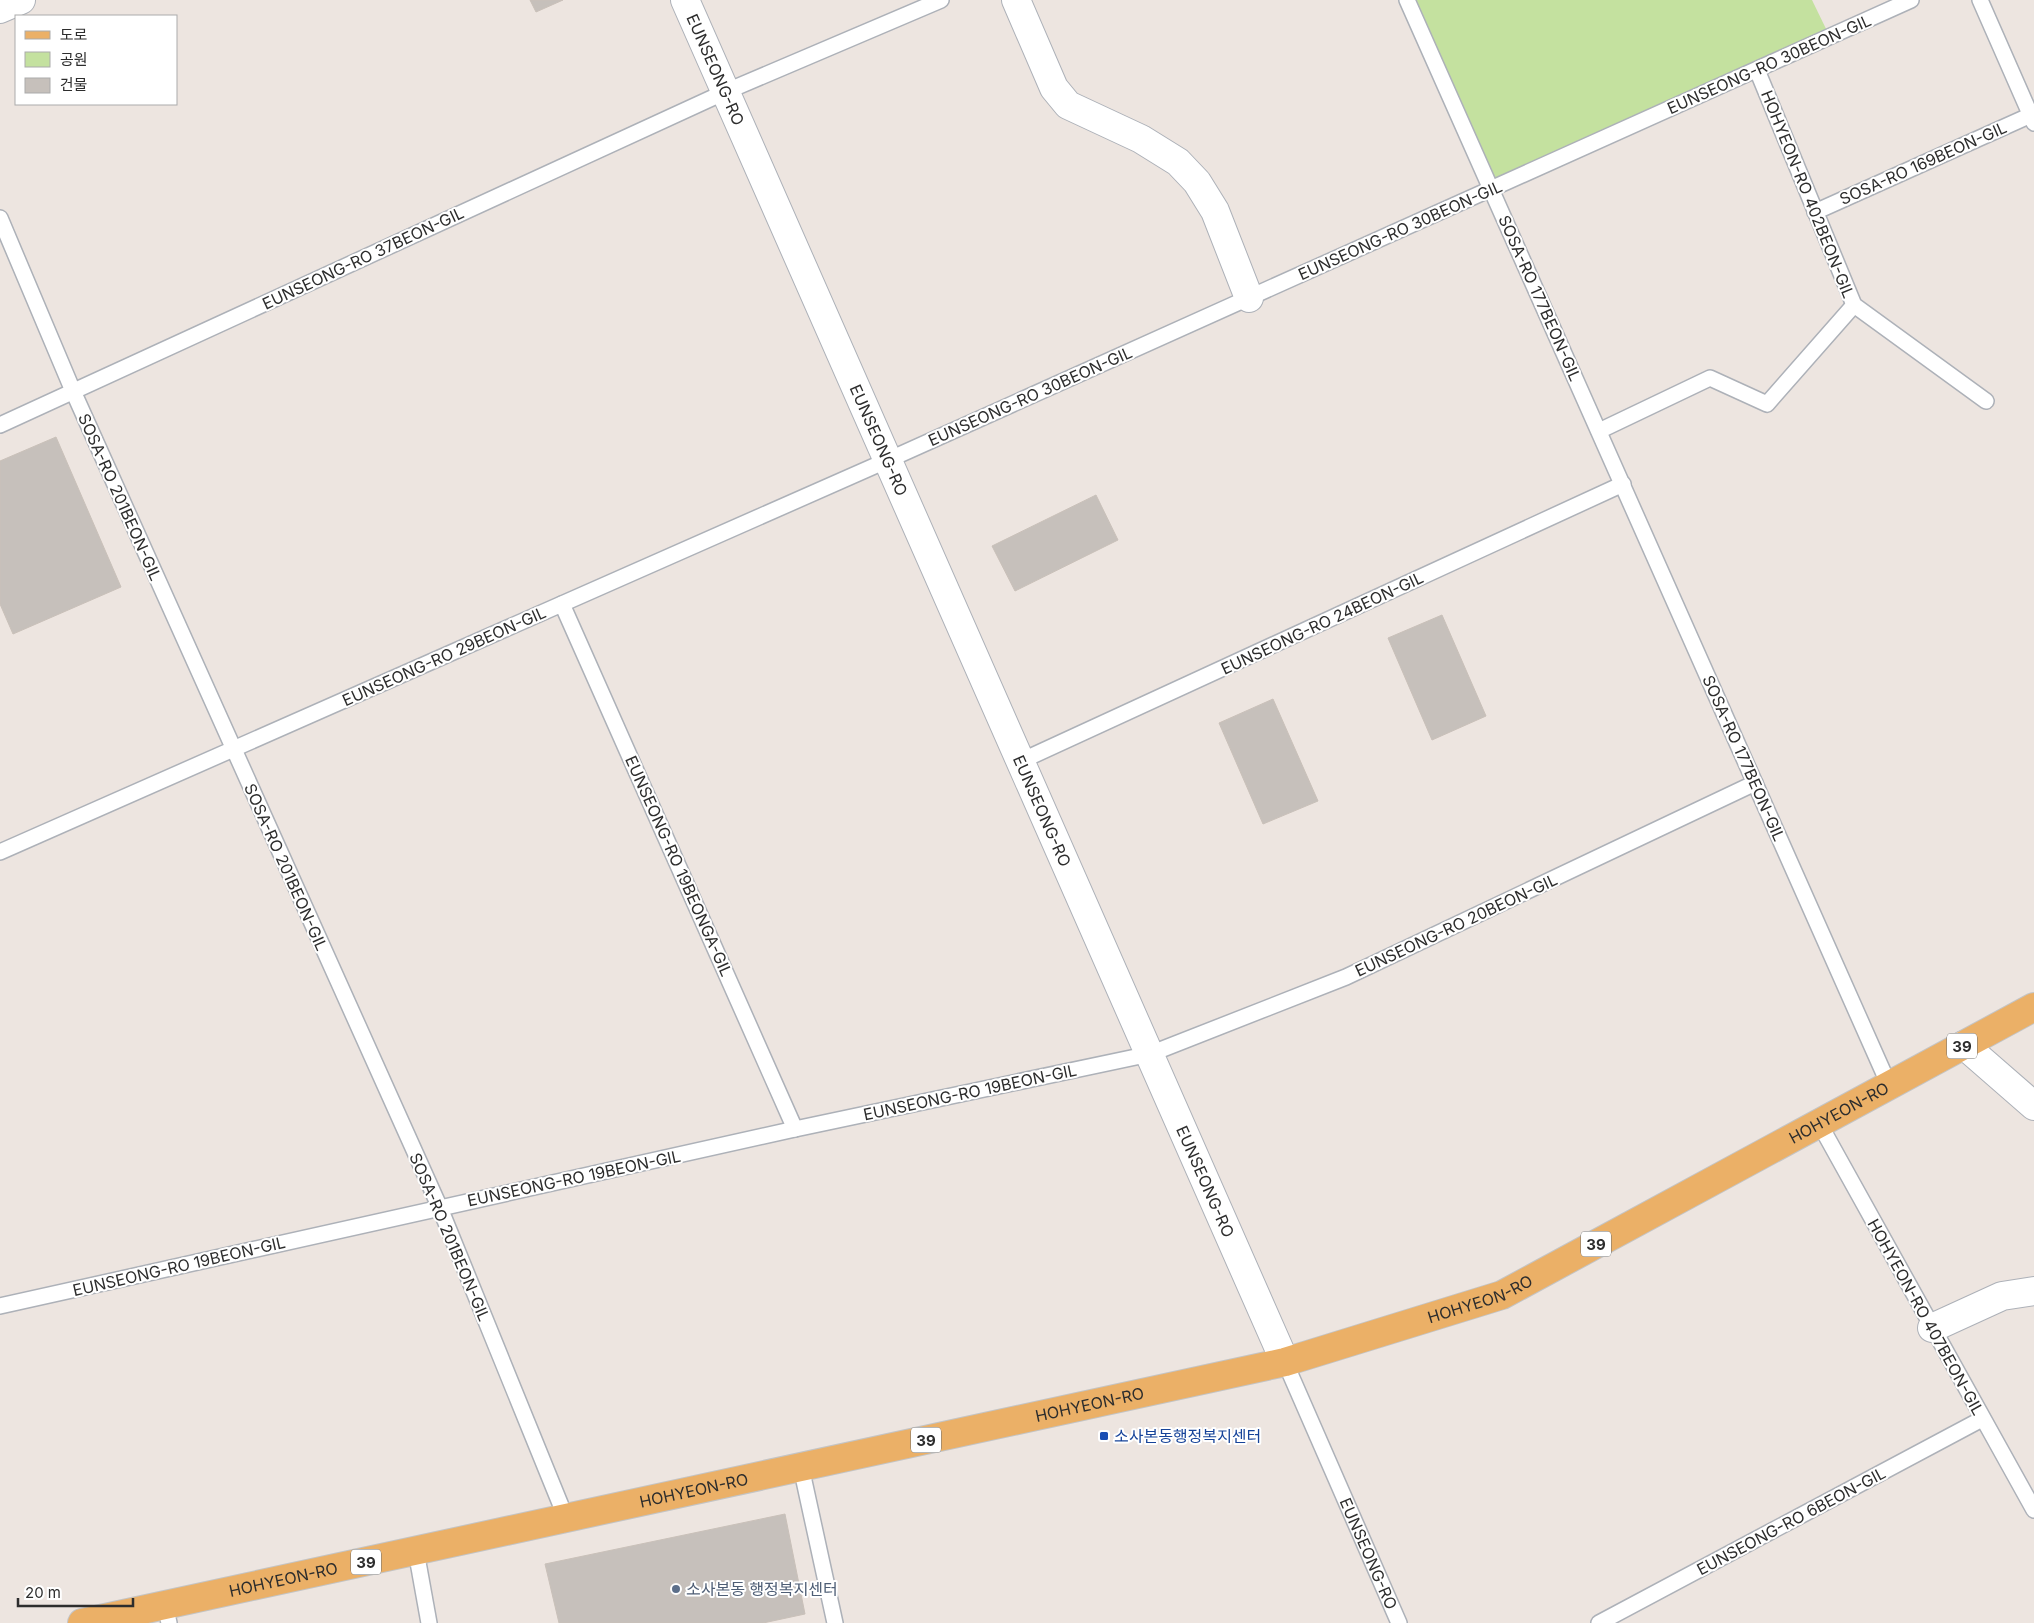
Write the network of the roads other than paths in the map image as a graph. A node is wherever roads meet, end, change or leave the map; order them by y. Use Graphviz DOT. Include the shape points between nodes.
graph roads {
  1 [pos="21,0"];
  2 [pos="685,0"];
  3 [pos="941,0"];
  4 [pos="1016,0"];
  5 [pos="1407,0"];
  6 [pos="1911,0"];
  7 [pos="1980,0"];
  8 [pos="0,9"];
  9 [pos="1757,70"];
  10 [pos="725,92"];
  11 [pos="2032,119"];
  12 [pos="1491,189"];
  13 [pos="1815,212"];
  14 [pos="0,218"];
  15 [pos="1249,298"];
  16 [pos="1854,306"];
  17 [pos="73,391"];
  18 [pos="1986,401"];
  19 [pos="0,425"];
  20 [pos="1599,431"];
  21 [pos="888,460"];
  22 [pos="1623,484"];
  23 [pos="562,604"];
  24 [pos="233,749"];
  25 [pos="1021,761"];
  26 [pos="1756,782"];
  27 [pos="0,852"];
  28 [pos="2034,1007"];
  29 [pos="1964,1045"];
  30 [pos="1150,1054"];
  31 [pos="1890,1085"];
  32 [pos="2034,1106"];
  33 [pos="1819,1123"];
  34 [pos="795,1129"];
  35 [pos="440,1208"];
  36 [pos="2034,1291"];
  37 [pos="0,1306"];
  38 [pos="1932,1328"];
  39 [pos="1285,1362"];
  40 [pos="1982,1420"];
  41 [pos="801,1467"];
  42 [pos="2034,1510"];
  43 [pos="566,1518"];
  44 [pos="416,1550"];
  45 [pos="167,1614"];
  46 [pos="82,1623"];
  47 [pos="429,1623"];
  48 [pos="835,1623"];
  49 [pos="1399,1623"];
  50 [pos="1599,1623"];
  1 -- 8 [label="street"];
  2 -- 10 [label="street, EUNSEONG-RO"];
  3 -- 10 [label="lane, EUNSEONG-RO 37BEON-GIL"];
  4 -- 15 [label="street" via="1054,88 1068,105 1141,139 1178,162 1197,182 1215,211"];
  5 -- 12 [label="lane, SOSA-RO 177BEON-GIL"];
  6 -- 9 [label="lane, EUNSEONG-RO 30BEON-GIL"];
  7 -- 11 [label="lane, SOSA-RO 169BEON-GIL"];
  9 -- 12 [label="lane, EUNSEONG-RO 30BEON-GIL"];
  9 -- 13 [label="lane, HOHYEON-RO 402BEON-GIL"];
  10 -- 17 [label="lane, EUNSEONG-RO 37BEON-GIL"];
  10 -- 21 [label="street, EUNSEONG-RO"];
  11 -- 13 [label="lane, SOSA-RO 169BEON-GIL"];
  12 -- 15 [label="lane, EUNSEONG-RO 30BEON-GIL"];
  12 -- 20 [label="lane, SOSA-RO 177BEON-GIL"];
  13 -- 16 [label="lane, HOHYEON-RO 402BEON-GIL"];
  14 -- 17 [label="lane, SOSA-RO 201BEON-GIL"];
  15 -- 21 [label="lane, EUNSEONG-RO 30BEON-GIL"];
  16 -- 18 [label="lane, HOHYEON-RO 402BEON-GIL"];
  16 -- 20 [label="lane" via="1767,404 1710,378"];
  17 -- 19 [label="lane, EUNSEONG-RO 37BEON-GIL"];
  17 -- 24 [label="lane, SOSA-RO 201BEON-GIL"];
  20 -- 22 [label="lane, SOSA-RO 177BEON-GIL"];
  21 -- 23 [label="lane, EUNSEONG-RO 29BEON-GIL"];
  21 -- 25 [label="street, EUNSEONG-RO"];
  22 -- 25 [label="lane, EUNSEONG-RO 24BEON-GIL"];
  22 -- 26 [label="lane, SOSA-RO 177BEON-GIL"];
  23 -- 24 [label="lane, EUNSEONG-RO 29BEON-GIL"];
  23 -- 34 [label="lane, EUNSEONG-RO 19BEONGA-GIL"];
  24 -- 27 [label="lane, EUNSEONG-RO 29BEON-GIL"];
  24 -- 35 [label="lane, SOSA-RO 201BEON-GIL"];
  25 -- 30 [label="street, EUNSEONG-RO"];
  26 -- 30 [label="lane, EUNSEONG-RO 20BEON-GIL" via="1346,977"];
  26 -- 31 [label="lane, SOSA-RO 177BEON-GIL"];
  28 -- 29 [label="main road, HOHYEON-RO / 39"];
  29 -- 31 [label="main road, HOHYEON-RO / 39"];
  29 -- 32 [label="street"];
  30 -- 34 [label="lane, EUNSEONG-RO 19BEON-GIL"];
  30 -- 39 [label="street, EUNSEONG-RO"];
  31 -- 33 [label="main road, HOHYEON-RO / 39"];
  33 -- 38 [label="lane, HOHYEON-RO 407BEON-GIL"];
  33 -- 39 [label="main road, HOHYEON-RO / 39" via="1502,1295"];
  34 -- 35 [label="lane, EUNSEONG-RO 19BEON-GIL"];
  35 -- 37 [label="lane, EUNSEONG-RO 19BEON-GIL"];
  35 -- 43 [label="lane, SOSA-RO 201BEON-GIL"];
  36 -- 38 [label="street" via="2002,1296"];
  38 -- 40 [label="lane, HOHYEON-RO 407BEON-GIL"];
  39 -- 41 [label="main road, HOHYEON-RO / 39"];
  39 -- 49 [label="lane, EUNSEONG-RO"];
  40 -- 42 [label="lane, HOHYEON-RO 407BEON-GIL"];
  40 -- 50 [label="lane, EUNSEONG-RO 6BEON-GIL"];
  41 -- 43 [label="main road, HOHYEON-RO / 39"];
  41 -- 48 [label="lane"];
  43 -- 44 [label="main road, HOHYEON-RO / 39"];
  44 -- 45 [label="main road, HOHYEON-RO / 39"];
  44 -- 47 [label="lane"];
  45 -- 46 [label="main road, HOHYEON-RO / 39"];
}
